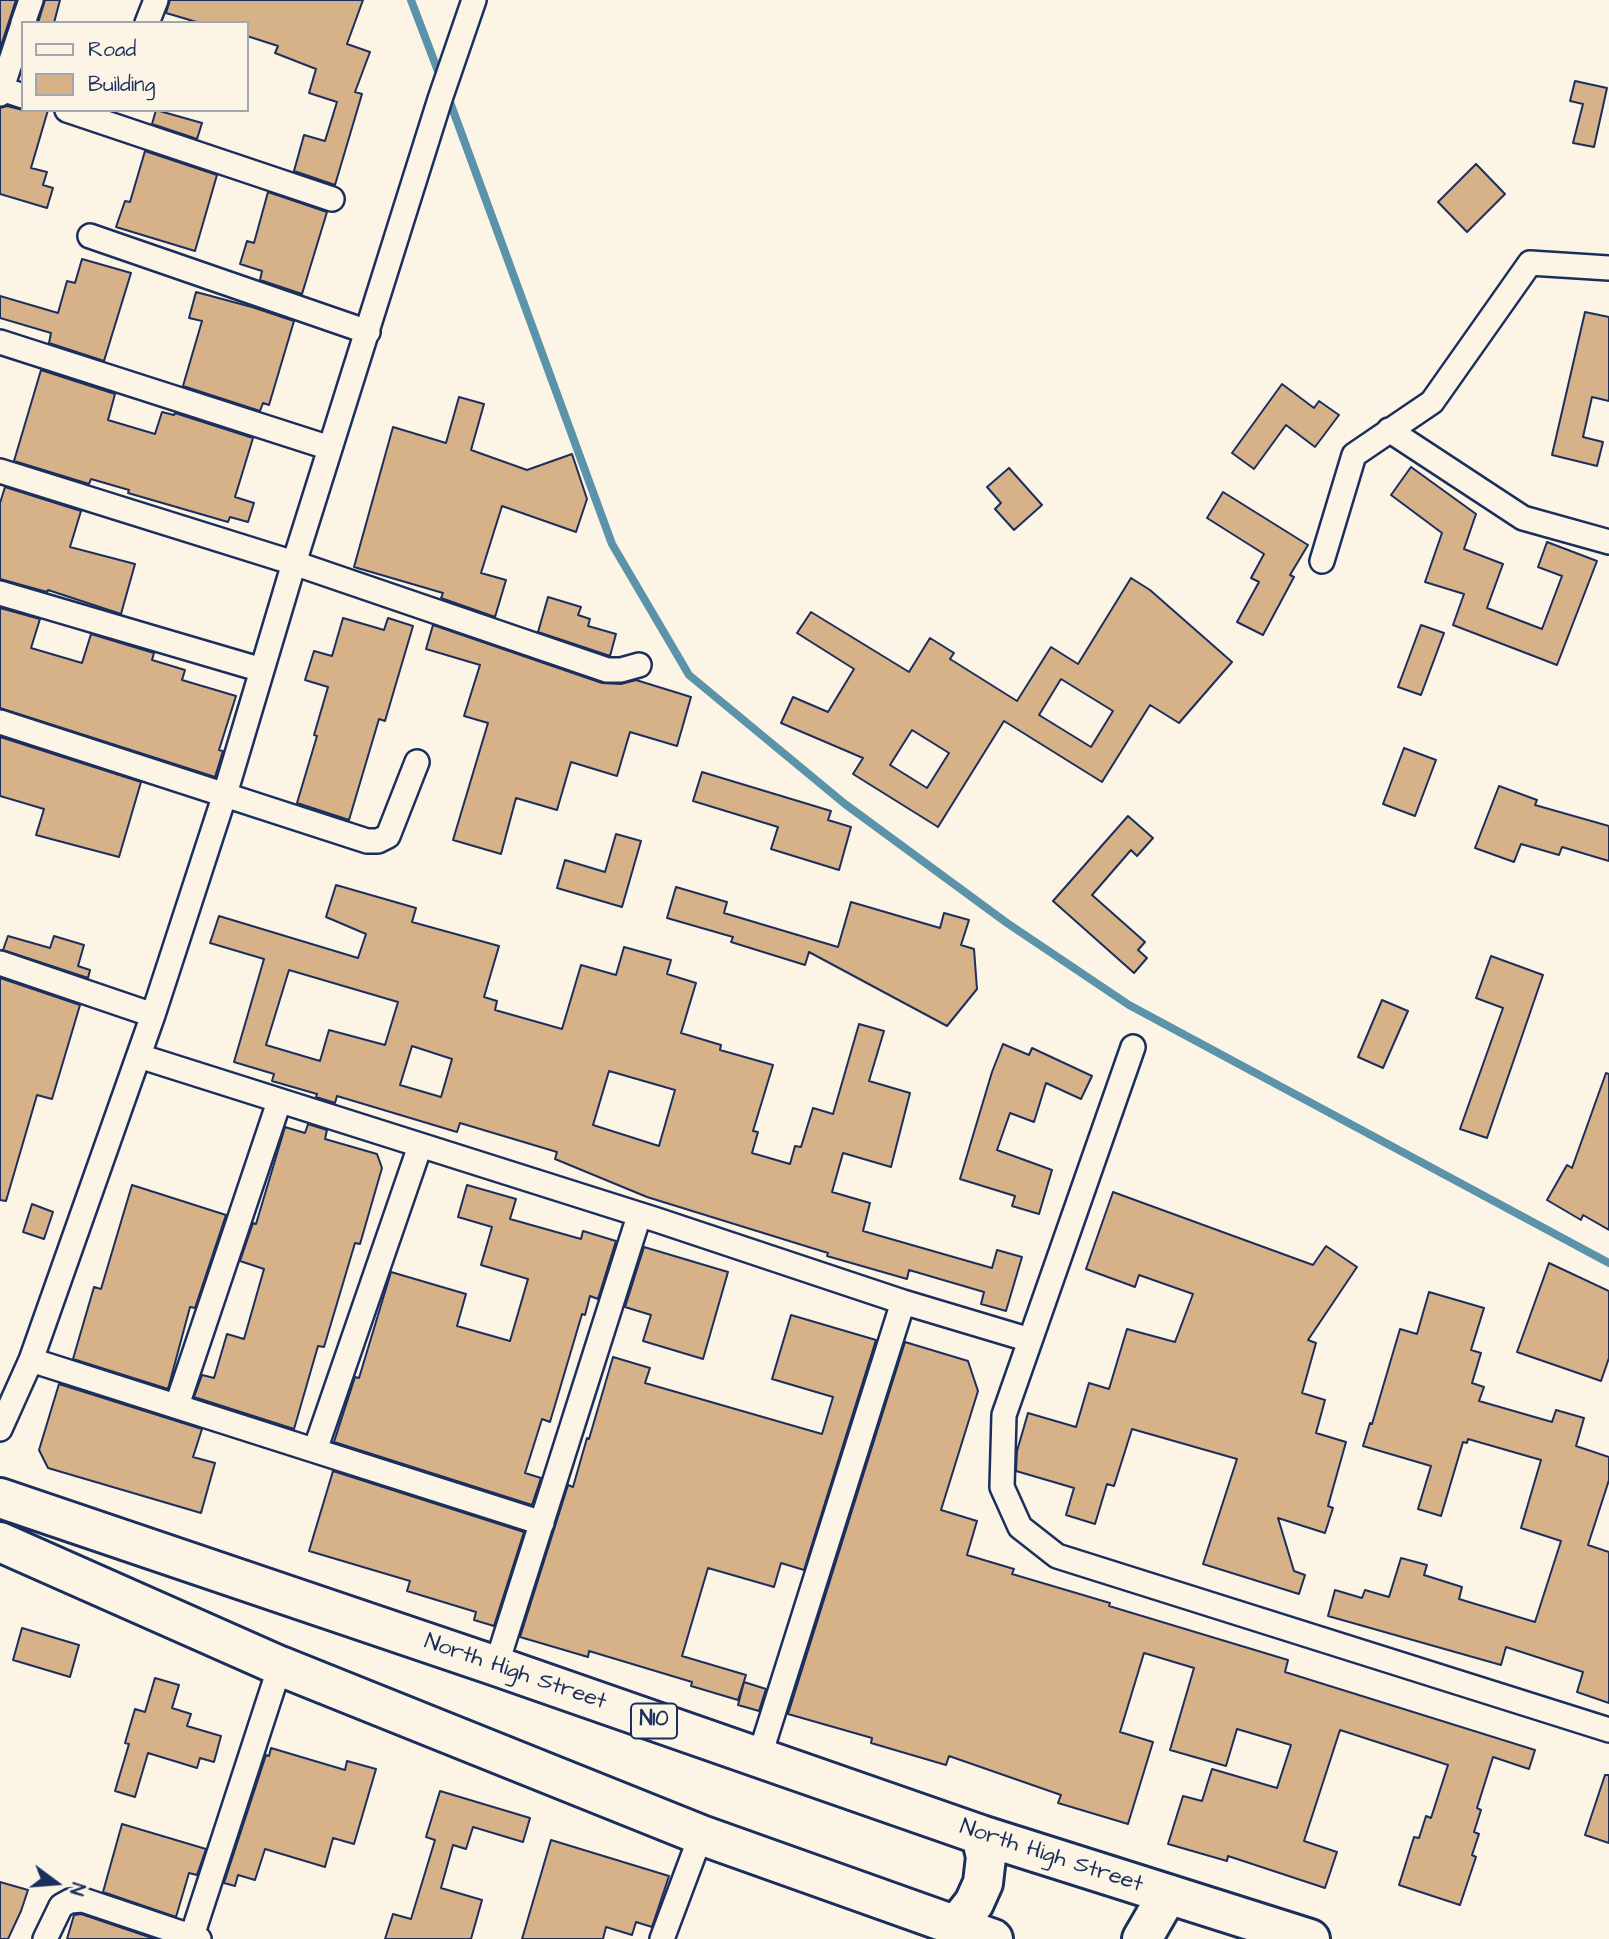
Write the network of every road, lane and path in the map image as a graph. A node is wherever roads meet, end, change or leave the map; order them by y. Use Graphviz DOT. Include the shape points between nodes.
graph roads {
  1 [pos="31,0"];
  2 [pos="156,0"];
  3 [pos="474,0"];
  4 [pos="24,21"];
  5 [pos="148,21"];
  6 [pos="21,33"];
  7 [pos="8,93"];
  8 [pos="79,112"];
  9 [pos="110,117"];
  10 [pos="332,199"];
  11 [pos="90,236"];
  12 [pos="1609,268"];
  13 [pos="368,332"];
  14 [pos="0,342"];
  15 [pos="1389,430"];
  16 [pos="330,448"];
  17 [pos="1,475"];
  18 [pos="1609,542"];
  19 [pos="1322,561"];
  20 [pos="294,563"];
  21 [pos="0,593"];
  22 [pos="639,665"];
  23 [pos="262,670"];
  24 [pos="0,722"];
  25 [pos="416,762"];
  26 [pos="225,794"];
  27 [pos="0,963"];
  28 [pos="153,1015"];
  29 [pos="1133,1047"];
  30 [pos="139,1056"];
  31 [pos="279,1102"];
  32 [pos="419,1146"];
  33 [pos="639,1216"];
  34 [pos="903,1302"];
  35 [pos="1030,1340"];
  36 [pos="31,1360"];
  37 [pos="177,1405"];
  38 [pos="0,1429"];
  39 [pos="315,1450"];
  40 [pos="0,1498"];
  41 [pos="542,1523"];
  42 [pos="0,1542"];
  43 [pos="279,1666"];
  44 [pos="496,1666"];
  45 [pos="1609,1730"];
  46 [pos="759,1758"];
  47 [pos="701,1835"];
  48 [pos="981,1835"];
  49 [pos="1168,1894"];
  50 [pos="955,1927"];
  51 [pos="194,1938"];
  52 [pos="45,1939"];
  53 [pos="662,1939"];
  54 [pos="993,1939"];
  55 [pos="1142,1939"];
  56 [pos="1310,1939"];
  1 -- 4 [label="street"];
  2 -- 5 [label="street"];
  3 -- 13 [label="street"];
  6 -- 7 [label="street"];
  8 -- 9 [label="street"];
  9 -- 10 [label="street"];
  11 -- 13 [label="street"];
  12 -- 15 [label="street" via="1530,262 1432,402"];
  13 -- 16 [label="street"];
  14 -- 16 [label="street"];
  15 -- 18 [label="street" via="1523,518"];
  15 -- 19 [label="street" via="1354,455"];
  16 -- 20 [label="street"];
  17 -- 20 [label="street"];
  20 -- 22 [label="street" via="607,670"];
  20 -- 23 [label="street"];
  21 -- 23 [label="street"];
  23 -- 26 [label="street"];
  24 -- 26 [label="street"];
  25 -- 26 [label="street" via="388,836 378,841"];
  26 -- 28 [label="street"];
  27 -- 28 [label="street"];
  28 -- 30 [label="street"];
  29 -- 35 [label="street"];
  30 -- 31 [label="street"];
  30 -- 36 [label="street"];
  31 -- 32 [label="street"];
  31 -- 37 [label="street"];
  32 -- 33 [label="street"];
  32 -- 39 [label="street"];
  33 -- 34 [label="street"];
  33 -- 41 [label="street"];
  34 -- 35 [label="street"];
  34 -- 46 [label="street"];
  35 -- 45 [label="street" via="1004,1415 1002,1487 1020,1527 1057,1556"];
  36 -- 37 [label="street"];
  36 -- 38 [label="street"];
  37 -- 39 [label="street"];
  39 -- 41 [label="street"];
  40 -- 44 [label="highway, North High Street / N10"];
  41 -- 44 [label="street"];
  42 -- 43 [label="highway"];
  43 -- 47 [label="highway"];
  43 -- 51 [label="street"];
  44 -- 46 [label="highway, North High Street / N10"];
  46 -- 48 [label="highway, North High Street / N10"];
  47 -- 50 [label="highway"];
  47 -- 53 [label="street"];
  48 -- 49 [label="highway, North High Street / N10"];
  48 -- 50 [label="highway" via="986,1857 983,1883"];
  49 -- 55 [label="highway"];
  49 -- 56 [label="highway, North High Street / N10"];
  50 -- 54 [label="highway"];
  51 -- 52 [label="street" via="83,1900 61,1906"];
}
